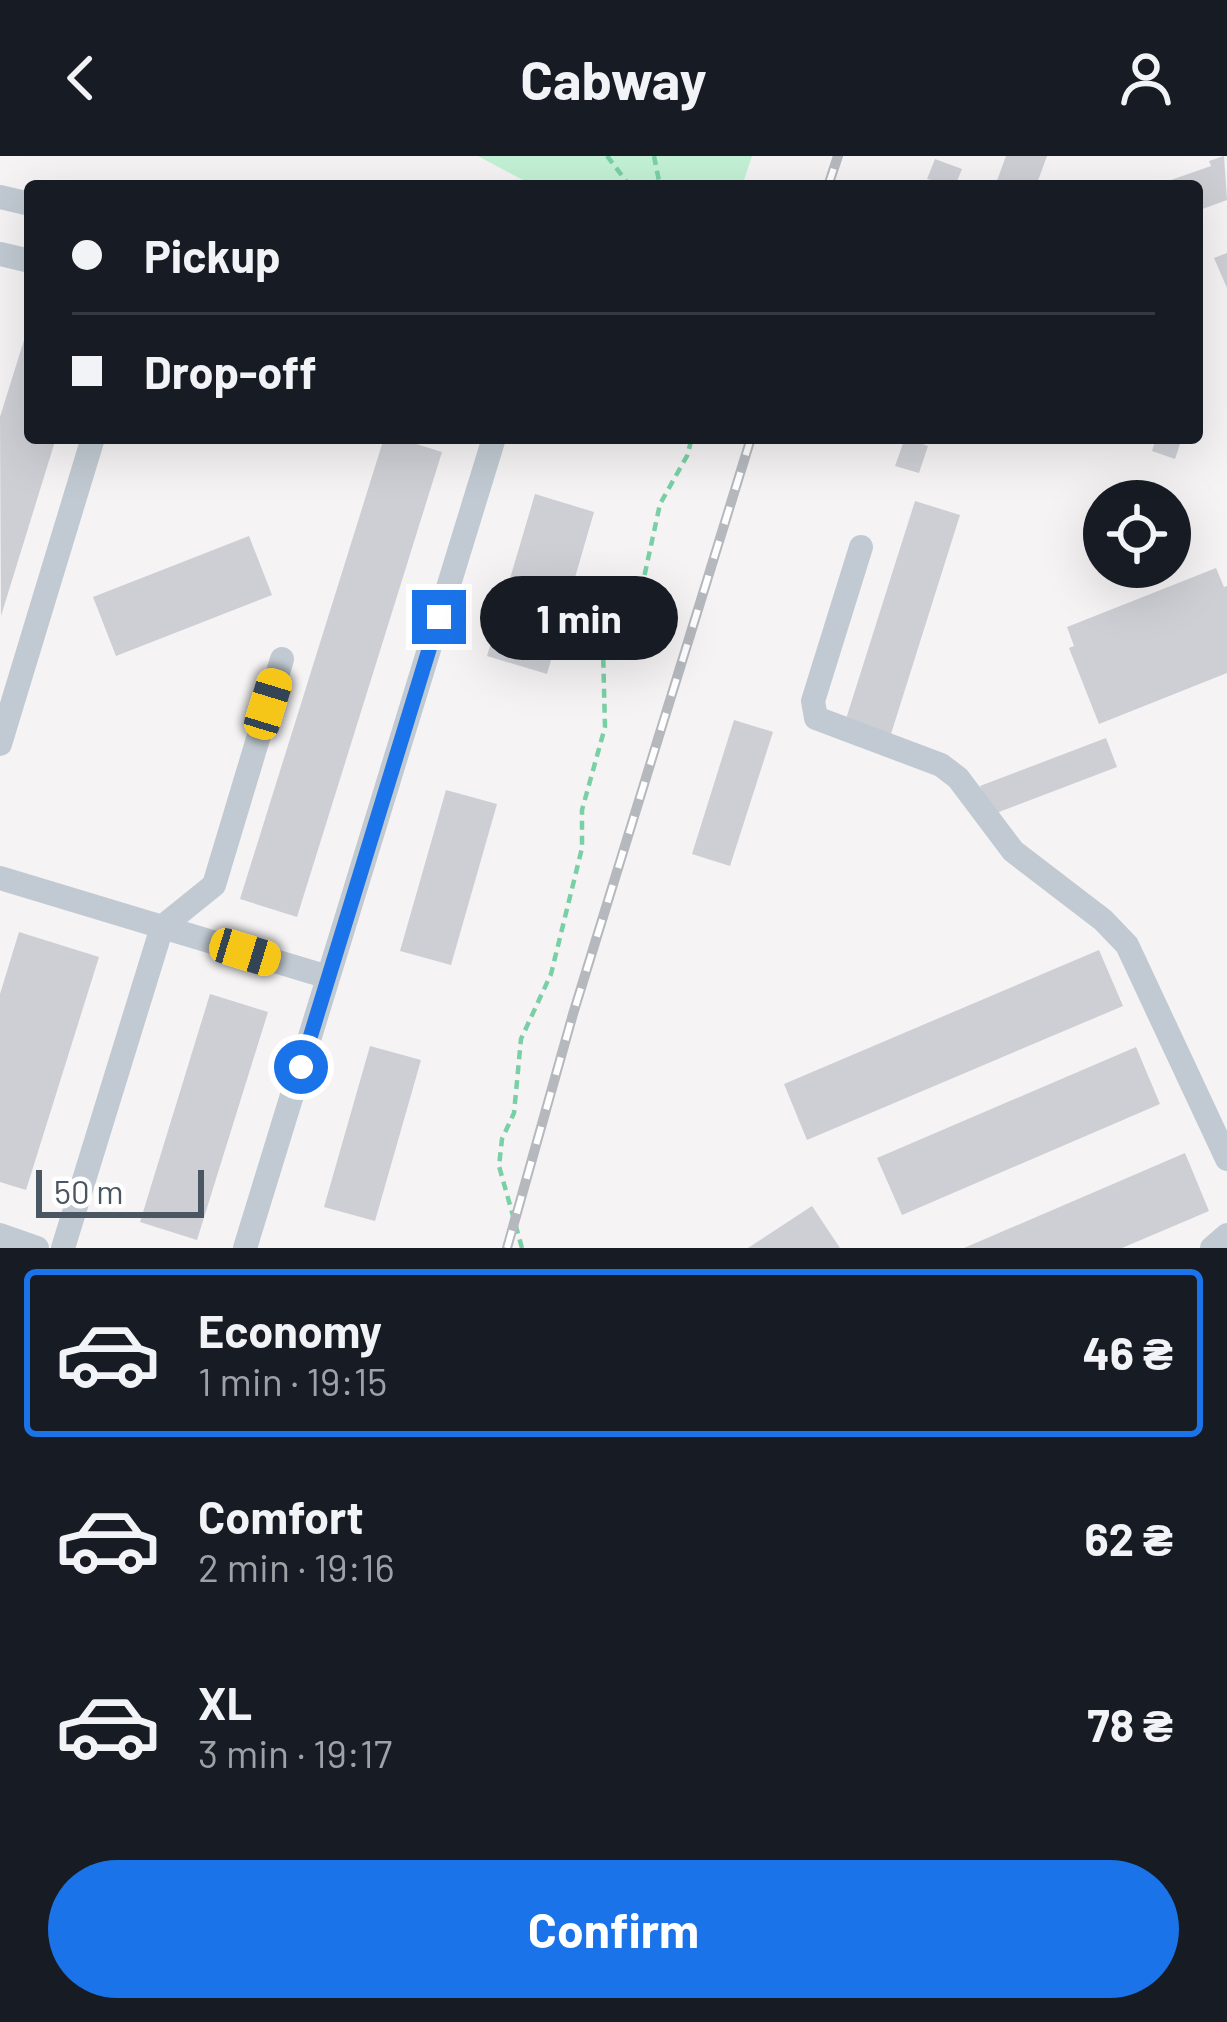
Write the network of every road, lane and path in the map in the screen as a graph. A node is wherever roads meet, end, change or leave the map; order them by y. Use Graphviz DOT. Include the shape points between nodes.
graph roads {
  1 [pos="607,156"];
  2 [pos="625,180"];
  3 [pos="92,444"];
  4 [pos="492,444"];
  5 [pos="690,444"];
  6 [pos="861,548"];
  7 [pos="282,659"];
  8 [pos="0,744"];
  9 [pos="0,878"];
  10 [pos="163,927"];
  11 [pos="328,976"];
  12 [pos="1227,1159"];
  13 [pos="0,1235"];
  14 [pos="1227,1235"];
  15 [pos="38,1248"];
  16 [pos="63,1248"];
  17 [pos="244,1248"];
  18 [pos="522,1248"];
  19 [pos="1212,1248"];
  1 -- 2 [label="path"];
  3 -- 8 [label="lane"];
  4 -- 11 [label="lane"];
  5 -- 18 [label="path" via="660,503 640,596 603,649 605,727 582,811 582,848 551,974 521,1040 499,1166"];
  6 -- 12 [label="lane" via="813,701 816,718 941,765 1013,851 1116,932 1148,983"];
  7 -- 10 [label="lane" via="214,885"];
  9 -- 10 [label="lane"];
  10 -- 11 [label="lane"];
  10 -- 16 [label="lane"];
  11 -- 17 [label="lane"];
  13 -- 15 [label="lane"];
  14 -- 19 [label="lane"];
}
